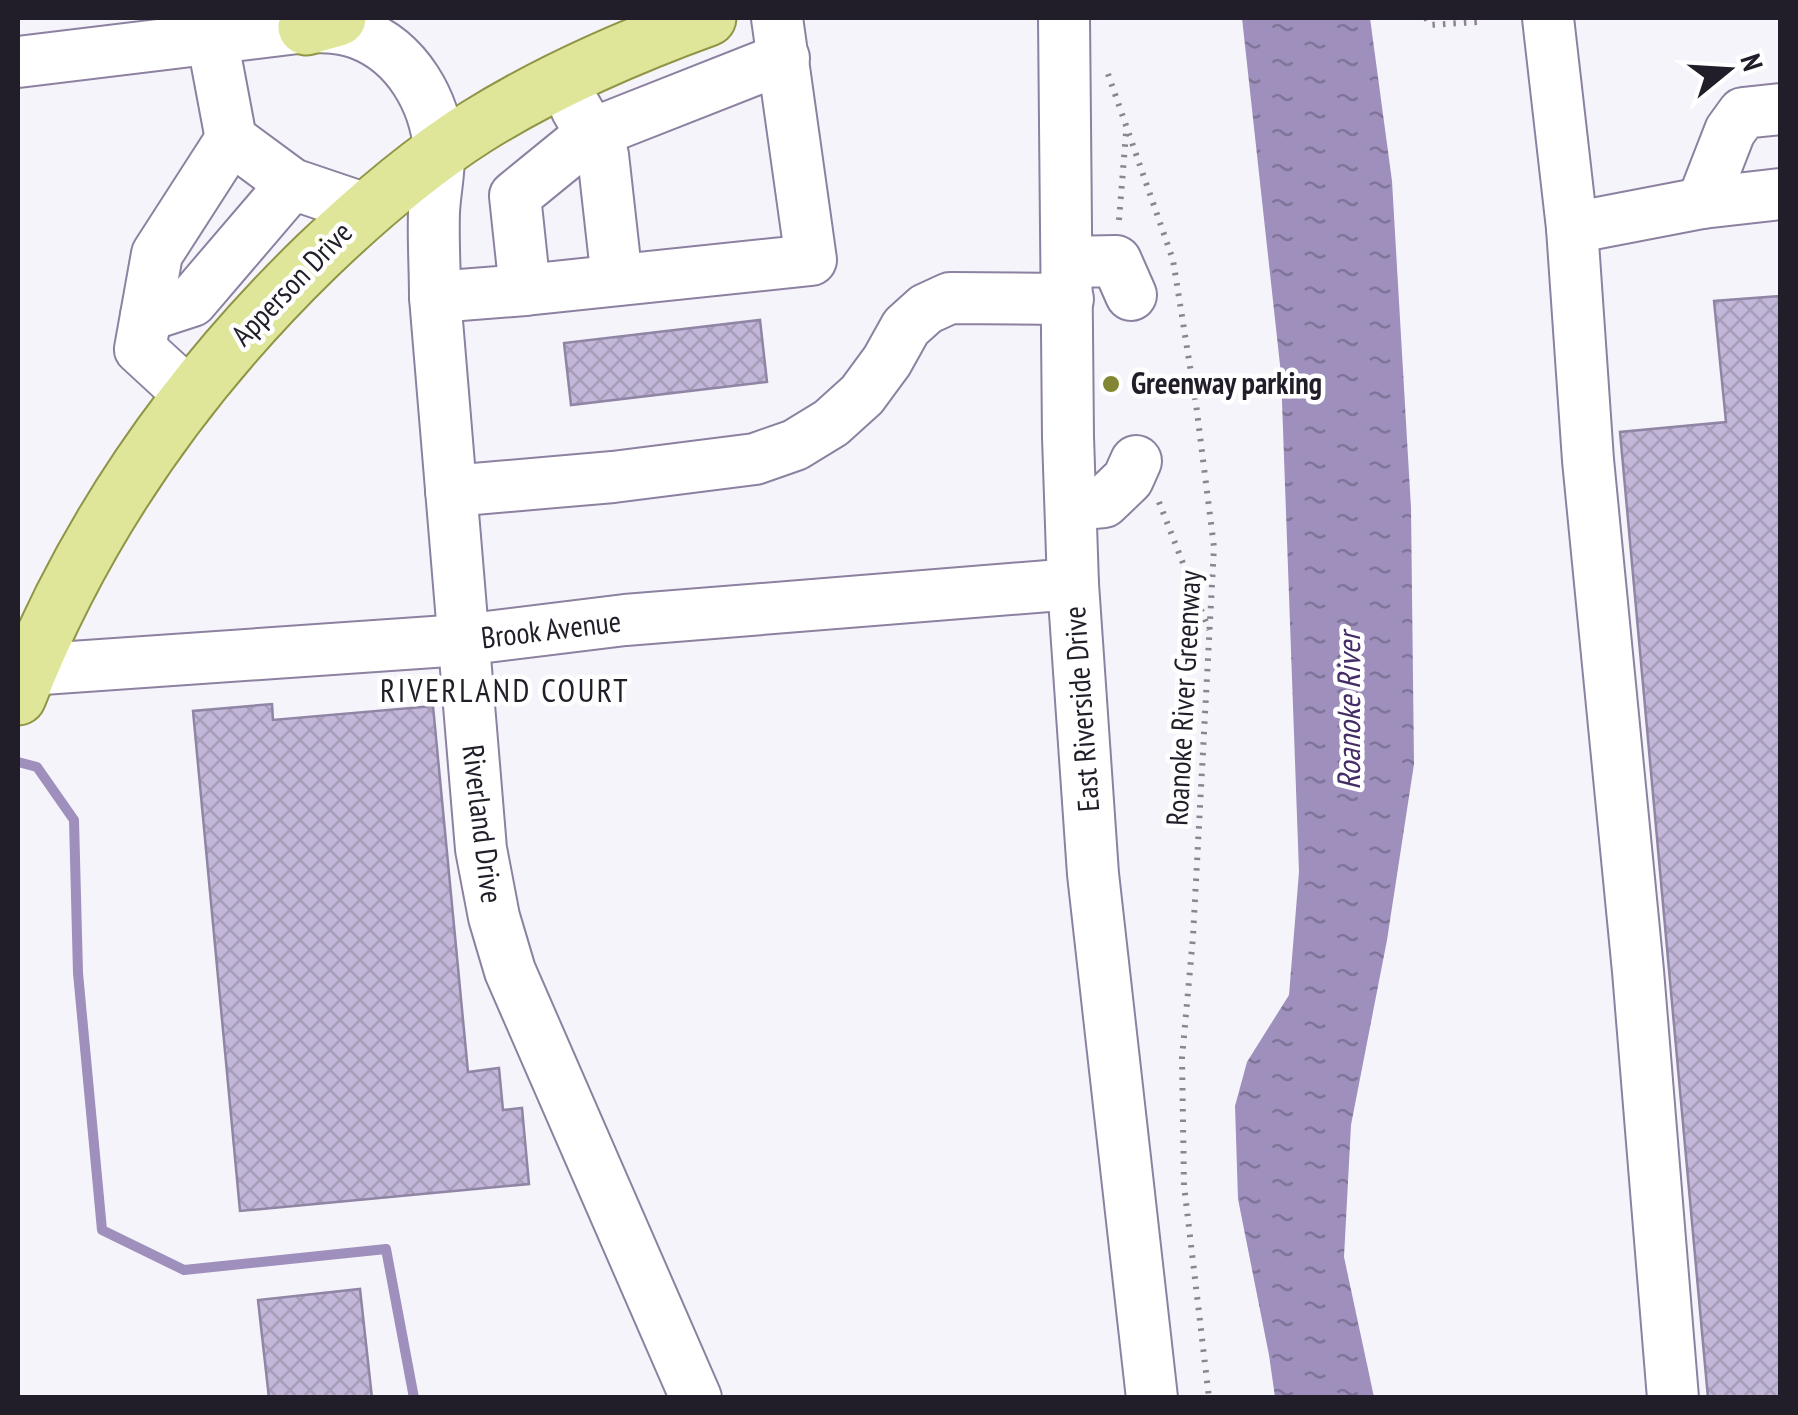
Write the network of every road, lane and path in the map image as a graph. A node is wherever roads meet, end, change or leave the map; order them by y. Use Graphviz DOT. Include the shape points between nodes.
graph roads {
  1 [pos="708,18"];
  2 [pos="1064,18"];
  3 [pos="1426,18"];
  4 [pos="1477,18"];
  5 [pos="1548,18"];
  6 [pos="322,22"];
  7 [pos="212,38"];
  8 [pos="780,38"];
  9 [pos="1102,58"];
  10 [pos="18,62"];
  11 [pos="560,80"];
  12 [pos="1780,109"];
  13 [pos="1126,126"];
  14 [pos="591,134"];
  15 [pos="231,139"];
  16 [pos="439,152"];
  17 [pos="292,184"];
  18 [pos="1780,194"];
  19 [pos="1702,203"];
  20 [pos="366,209"];
  21 [pos="1572,228"];
  22 [pos="1096,279"];
  23 [pos="617,280"];
  24 [pos="524,290"];
  25 [pos="435,297"];
  26 [pos="146,316"];
  27 [pos="190,395"];
  28 [pos="1132,470"];
  29 [pos="451,491"];
  30 [pos="1070,505"];
  31 [pos="1073,584"];
  32 [pos="1210,632"];
  33 [pos="462,640"];
  34 [pos="23,684"];
  35 [pos="696,1398"];
  36 [pos="1152,1398"];
  37 [pos="1208,1398"];
  38 [pos="1673,1398"];
  1 -- 11 [label="main road, Apperson Drive"];
  2 -- 22 [label="street, East Riverside Drive"];
  3 -- 4 [label="path" via="1430,25"];
  5 -- 21 [label="street"];
  6 -- 7 [label="street"];
  6 -- 16 [label="street" via="360,34 405,65 422,90"];
  7 -- 10 [label="street"];
  7 -- 15 [label="street"];
  8 -- 14 [label="street"];
  8 -- 23 [label="street" via="811,260"];
  9 -- 13 [label="path, Roanoke River Greenway"];
  11 -- 14 [label="street"];
  11 -- 16 [label="main road, Apperson Drive"];
  12 -- 19 [label="street" via="1743,113"];
  13 -- 22 [label="path"];
  13 -- 32 [label="path, Roanoke River Greenway" via="1173,260 1214,548"];
  14 -- 23 [label="street" via="604,155"];
  14 -- 24 [label="street" via="515,196"];
  15 -- 17 [label="street"];
  15 -- 26 [label="street" via="157,254"];
  16 -- 20 [label="main road, Apperson Drive"];
  16 -- 25 [label="street, Riverland Drive"];
  17 -- 20 [label="street"];
  17 -- 26 [label="street" via="192,301"];
  18 -- 19 [label="street"];
  19 -- 21 [label="street"];
  20 -- 27 [label="main road, Apperson Drive" via="272,299"];
  21 -- 38 [label="street"];
  22 -- 29 [label="street" via="950,298 926,309 906,327 862,395 831,424 755,459"];
  22 -- 30 [label="street, East Riverside Drive" via="1068,437"];
  23 -- 24 [label="street"];
  24 -- 25 [label="street"];
  25 -- 29 [label="street, Riverland Drive"];
  26 -- 27 [label="street" via="140,349"];
  27 -- 34 [label="main road, Apperson Drive" via="91,542"];
  28 -- 30 [label="street" via="1104,502"];
  28 -- 32 [label="path" via="1155,490"];
  29 -- 33 [label="street, Riverland Drive"];
  30 -- 31 [label="street, East Riverside Drive"];
  31 -- 33 [label="street, Brook Avenue" via="624,620"];
  31 -- 36 [label="street, East Riverside Drive" via="1093,874"];
  32 -- 37 [label="path, Roanoke River Greenway" via="1182,1058 1184,1185"];
  33 -- 34 [label="street, Brook Avenue"];
  33 -- 35 [label="street, Riverland Drive" via="482,848 510,971"];
}
